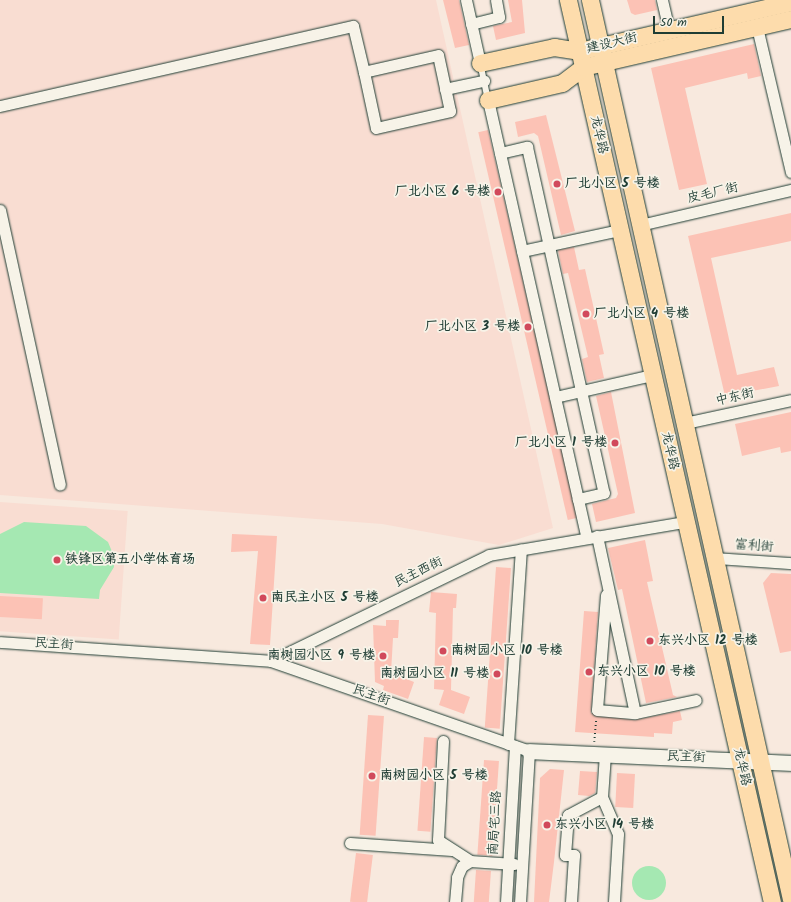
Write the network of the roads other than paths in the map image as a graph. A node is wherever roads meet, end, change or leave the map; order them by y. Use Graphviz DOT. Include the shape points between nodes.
graph roads {
  1 [pos="466,0"];
  2 [pos="496,0"];
  3 [pos="568,0"];
  4 [pos="590,0"];
  5 [pos="662,0"];
  6 [pos="791,2"];
  7 [pos="760,5"];
  8 [pos="791,19"];
  9 [pos="471,24"];
  10 [pos="757,27"];
  11 [pos="669,30"];
  12 [pos="602,54"];
  13 [pos="581,59"];
  14 [pos="480,63"];
  15 [pos="364,72"];
  16 [pos="484,80"];
  17 [pos="445,89"];
  18 [pos="488,100"];
  19 [pos="0,106"];
  20 [pos="500,153"];
  21 [pos="791,172"];
  22 [pos="791,190"];
  23 [pos="0,210"];
  24 [pos="640,225"];
  25 [pos="619,230"];
  26 [pos="549,245"];
  27 [pos="522,251"];
  28 [pos="652,374"];
  29 [pos="581,391"];
  30 [pos="556,397"];
  31 [pos="791,400"];
  32 [pos="685,423"];
  33 [pos="60,485"];
  34 [pos="578,498"];
  35 [pos="685,522"];
  36 [pos="592,537"];
  37 [pos="521,549"];
  38 [pos="715,558"];
  39 [pos="791,563"];
  40 [pos="607,582"];
  41 [pos="0,642"];
  42 [pos="271,661"];
  43 [pos="696,700"];
  44 [pos="635,713"];
  45 [pos="443,741"];
  46 [pos="512,745"];
  47 [pos="529,751"];
  48 [pos="599,754"];
  49 [pos="740,760"];
  50 [pos="760,761"];
  51 [pos="791,763"];
  52 [pos="602,797"];
  53 [pos="350,843"];
  54 [pos="453,850"];
  55 [pos="470,862"];
  56 [pos="508,864"];
  57 [pos="522,865"];
  58 [pos="791,899"];
  59 [pos="456,902"];
  60 [pos="506,902"];
  61 [pos="520,902"];
  62 [pos="571,902"];
  63 [pos="614,902"];
  64 [pos="772,902"];
  1 -- 9 [label="street"];
  2 -- 9 [label="street" via="499,17"];
  3 -- 13 [label="main road, 龙华路"];
  4 -- 12 [label="main road, 龙华路"];
  5 -- 11 [label="street"];
  6 -- 7 [label="main road, 建设大街"];
  7 -- 11 [label="main road, 建设大街"];
  8 -- 10 [label="main road, 建设大街"];
  9 -- 14 [label="street"];
  10 -- 12 [label="main road, 建设大街"];
  10 -- 21 [label="street"];
  11 -- 12 [label="main road, 建设大街"];
  12 -- 13 [label="main road, 建设大街"];
  12 -- 24 [label="main road, 龙华路"];
  13 -- 14 [label="main road, 建设大街" via="554,47"];
  13 -- 18 [label="main road, 建设大街" via="562,83"];
  13 -- 25 [label="main road, 龙华路"];
  14 -- 16 [label="lane"];
  15 -- 17 [label="street" via="438,55"];
  15 -- 17 [label="street" via="376,128 450,111"];
  15 -- 19 [label="street" via="353,26"];
  16 -- 17 [label="street"];
  16 -- 18 [label="lane"];
  18 -- 20 [label="street"];
  20 -- 26 [label="street" via="527,147"];
  20 -- 27 [label="street"];
  22 -- 24 [label="street, 皮毛厂街"];
  23 -- 33 [label="street"];
  24 -- 32 [label="main road, 龙华路"];
  25 -- 26 [label="street"];
  25 -- 28 [label="main road, 龙华路"];
  26 -- 27 [label="street"];
  26 -- 29 [label="street"];
  27 -- 30 [label="street"];
  28 -- 29 [label="street"];
  28 -- 35 [label="main road, 龙华路"];
  29 -- 30 [label="street"];
  29 -- 34 [label="street" via="604,493"];
  30 -- 34 [label="street"];
  31 -- 32 [label="street, 中东街"];
  32 -- 38 [label="main road, 龙华路"];
  34 -- 36 [label="street"];
  35 -- 36 [label="street, 民主西街"];
  35 -- 49 [label="main road, 龙华路"];
  36 -- 37 [label="street, 民主西街"];
  36 -- 40 [label="street"];
  37 -- 42 [label="street, 民主西街" via="489,555"];
  37 -- 46 [label="street, 南局宅三路"];
  38 -- 39 [label="street, 富利街"];
  38 -- 50 [label="main road, 龙华路"];
  40 -- 44 [label="street"];
  40 -- 44 [label="street" via="597,710"];
  41 -- 42 [label="street, 民主街"];
  42 -- 46 [label="street, 民主街"];
  43 -- 44 [label="street"];
  45 -- 54 [label="street" via="438,840"];
  46 -- 47 [label="street, 民主街"];
  46 -- 56 [label="street, 南局宅三路"];
  47 -- 48 [label="main road, 民主街"];
  47 -- 57 [label="street"];
  48 -- 49 [label="main road, 民主街"];
  48 -- 52 [label="street"];
  49 -- 50 [label="main road, 民主街"];
  49 -- 64 [label="main road, 龙华路"];
  50 -- 51 [label="main road, 民主街"];
  50 -- 58 [label="main road, 龙华路"];
  52 -- 62 [label="street" via="568,815 565,855 574,856"];
  52 -- 63 [label="street" via="618,834"];
  53 -- 54 [label="street"];
  54 -- 55 [label="street"];
  55 -- 56 [label="street"];
  55 -- 59 [label="street" via="462,866 457,877"];
  56 -- 57 [label="street"];
  56 -- 60 [label="street, 南局宅三路"];
  57 -- 61 [label="street"];
}
